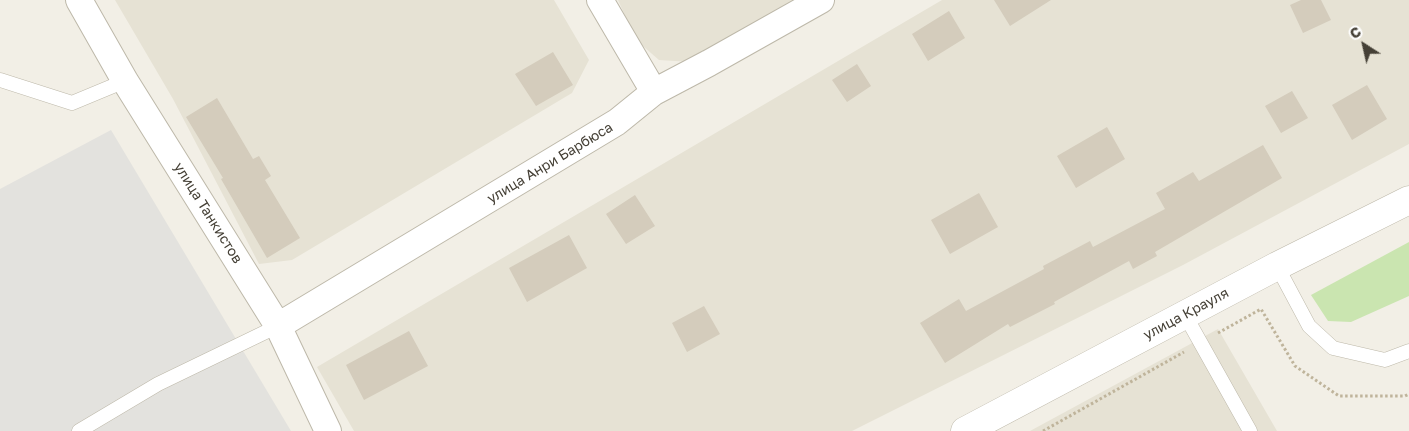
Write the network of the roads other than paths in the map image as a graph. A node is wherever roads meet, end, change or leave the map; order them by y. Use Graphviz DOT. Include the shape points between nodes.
graph roads {
  1 [pos="79,0"];
  2 [pos="600,0"];
  3 [pos="821,0"];
  4 [pos="0,80"];
  5 [pos="125,81"];
  6 [pos="654,92"];
  7 [pos="1409,200"];
  8 [pos="1277,266"];
  9 [pos="1185,314"];
  10 [pos="278,326"];
  11 [pos="1409,351"];
  12 [pos="79,431"];
  13 [pos="328,431"];
  14 [pos="965,431"];
  15 [pos="1250,431"];
  1 -- 5 [label="street, улица Танкистов"];
  2 -- 6 [label="street"];
  3 -- 6 [label="street, улица Анри Барбюса"];
  4 -- 5 [label="lane" via="72,102"];
  5 -- 10 [label="street, улица Танкистов"];
  6 -- 10 [label="street, улица Анри Барбюса" via="617,122"];
  7 -- 8 [label="street, улица Крауля"];
  8 -- 9 [label="street, улица Крауля"];
  8 -- 11 [label="lane" via="1309,326 1334,348 1385,360"];
  9 -- 14 [label="street, улица Крауля"];
  9 -- 15 [label="lane"];
  10 -- 12 [label="lane" via="158,384"];
  10 -- 13 [label="street, улица Танкистов"];
}
